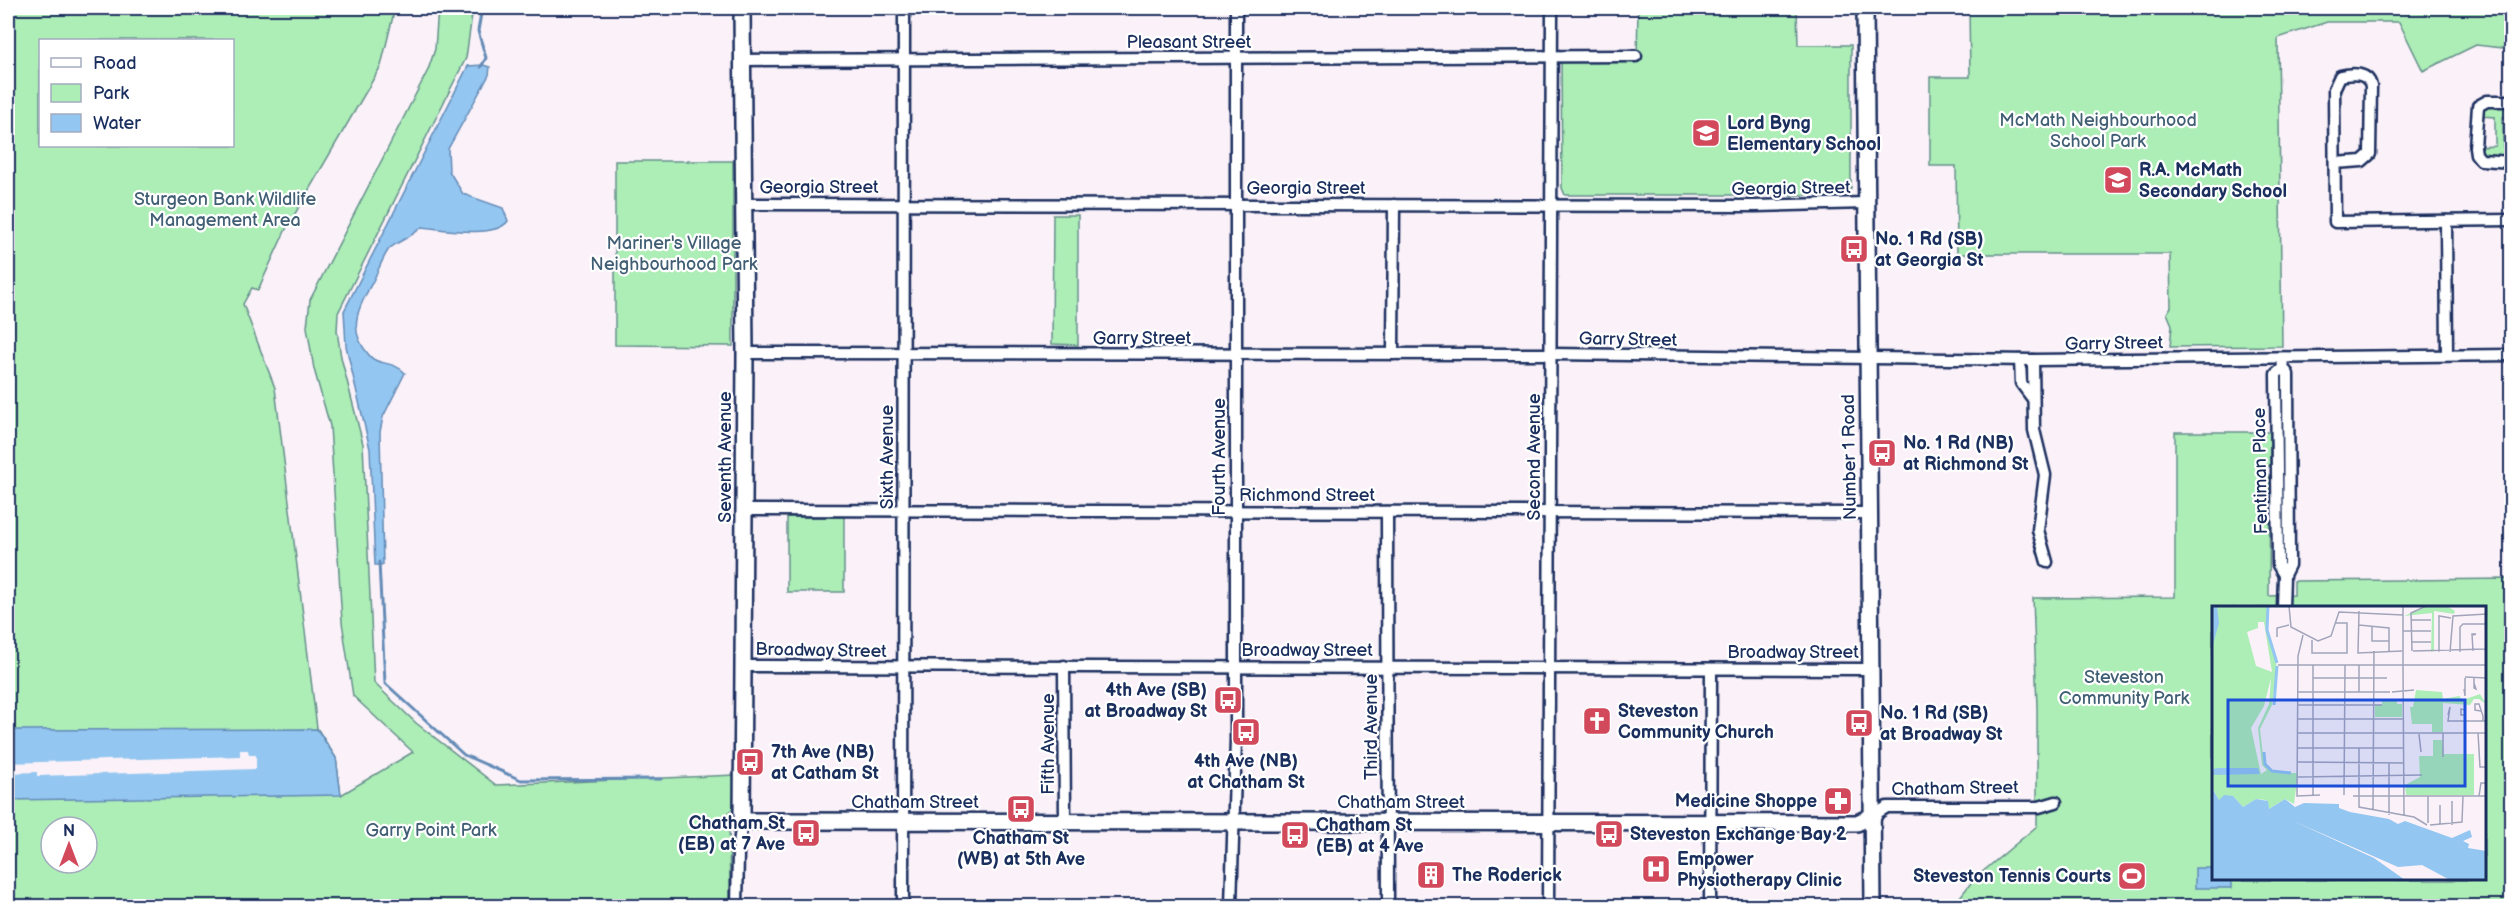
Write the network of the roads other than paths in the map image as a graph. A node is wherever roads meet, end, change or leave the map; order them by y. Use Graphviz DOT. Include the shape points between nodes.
graph roads {
  1 [pos="742,8"];
  2 [pos="904,8"];
  3 [pos="1236,8"];
  4 [pos="1551,8"];
  5 [pos="1865,8"];
  6 [pos="1636,56"];
  7 [pos="1552,57"];
  8 [pos="904,58"];
  9 [pos="1236,59"];
  10 [pos="742,60"];
  11 [pos="2511,101"];
  12 [pos="2511,162"];
  13 [pos="2335,163"];
  14 [pos="903,203"];
  15 [pos="1866,203"];
  16 [pos="745,204"];
  17 [pos="1237,204"];
  18 [pos="1394,205"];
  19 [pos="1551,205"];
  20 [pos="2511,220"];
  21 [pos="2445,221"];
  22 [pos="745,353"];
  23 [pos="1394,354"];
  24 [pos="1551,354"];
  25 [pos="903,355"];
  26 [pos="1236,355"];
  27 [pos="2447,355"];
  28 [pos="2511,355"];
  29 [pos="1868,359"];
  30 [pos="2020,360"];
  31 [pos="2033,360"];
  32 [pos="2283,363"];
  33 [pos="2033,399"];
  34 [pos="745,510"];
  35 [pos="903,510"];
  36 [pos="1235,510"];
  37 [pos="1387,512"];
  38 [pos="1550,512"];
  39 [pos="1870,513"];
  40 [pos="2047,562"];
  41 [pos="2283,606"];
  42 [pos="744,666"];
  43 [pos="1064,666"];
  44 [pos="1387,666"];
  45 [pos="1236,667"];
  46 [pos="1550,667"];
  47 [pos="903,668"];
  48 [pos="1711,669"];
  49 [pos="1870,669"];
  50 [pos="2056,802"];
  51 [pos="1874,815"];
  52 [pos="742,821"];
  53 [pos="1065,821"];
  54 [pos="1388,821"];
  55 [pos="903,822"];
  56 [pos="1232,822"];
  57 [pos="1549,822"];
  58 [pos="1711,822"];
  59 [pos="737,906"];
  60 [pos="903,906"];
  61 [pos="1231,906"];
  62 [pos="1388,906"];
  63 [pos="1548,906"];
  64 [pos="1710,906"];
  65 [pos="1873,906"];
  1 -- 10 [label="street, Seventh Avenue"];
  2 -- 8 [label="street, Sixth Avenue"];
  3 -- 9 [label="street, Fourth Avenue"];
  4 -- 7 [label="street, Second Avenue"];
  5 -- 15 [label="street, Number 1 Road"];
  6 -- 7 [label="street, Pleasant Street"];
  7 -- 9 [label="street, Pleasant Street"];
  7 -- 19 [label="street, Second Avenue"];
  8 -- 9 [label="street, Pleasant Street"];
  8 -- 10 [label="street, Pleasant Street"];
  8 -- 14 [label="street, Sixth Avenue"];
  9 -- 17 [label="street, Fourth Avenue"];
  10 -- 16 [label="street, Seventh Avenue"];
  11 -- 12 [label="street" via="2487,101 2478,106 2475,147 2481,160"];
  13 -- 13 [label="street" via="2334,83 2340,76 2362,75 2371,86 2370,154 2362,162"];
  13 -- 21 [label="street" via="2335,222"];
  14 -- 16 [label="street, Georgia Street"];
  14 -- 17 [label="street, Georgia Street"];
  14 -- 25 [label="street, Sixth Avenue"];
  15 -- 19 [label="street, Georgia Street"];
  15 -- 29 [label="street, Number 1 Road"];
  16 -- 22 [label="street, Seventh Avenue"];
  17 -- 18 [label="street, Georgia Street"];
  17 -- 26 [label="street, Fourth Avenue"];
  18 -- 19 [label="street, Georgia Street"];
  18 -- 23 [label="street"];
  19 -- 24 [label="street, Second Avenue"];
  20 -- 21 [label="street"];
  21 -- 27 [label="street"];
  22 -- 25 [label="street, Garry Street"];
  22 -- 34 [label="street, Seventh Avenue"];
  23 -- 24 [label="street, Garry Street"];
  23 -- 26 [label="street, Garry Street"];
  24 -- 29 [label="street, Garry Street"];
  24 -- 38 [label="street, Second Avenue"];
  25 -- 26 [label="street, Garry Street"];
  25 -- 35 [label="street, Sixth Avenue"];
  26 -- 36 [label="street, Fourth Avenue"];
  27 -- 28 [label="street, Garry Street"];
  27 -- 32 [label="street, Garry Street"];
  29 -- 30 [label="street, Garry Street"];
  29 -- 39 [label="street, Number 1 Road"];
  30 -- 31 [label="street, Garry Street"];
  30 -- 33 [label="street" via="2021,383"];
  31 -- 32 [label="street, Garry Street"];
  31 -- 33 [label="street"];
  32 -- 41 [label="street, Fentiman Place" via="2288,374 2289,565 2284,574"];
  33 -- 40 [label="street" via="2034,430 2045,475 2038,530"];
  34 -- 35 [label="street, Richmond Street"];
  34 -- 42 [label="street, Seventh Avenue"];
  35 -- 36 [label="street, Richmond Street"];
  35 -- 47 [label="street, Sixth Avenue"];
  36 -- 37 [label="street, Richmond Street"];
  36 -- 45 [label="street, Fourth Avenue"];
  37 -- 38 [label="street, Richmond Street"];
  37 -- 44 [label="street, Third Avenue"];
  38 -- 39 [label="street, Richmond Street"];
  38 -- 46 [label="street, Second Avenue"];
  39 -- 49 [label="street, Number 1 Road"];
  42 -- 47 [label="street, Broadway Street"];
  42 -- 52 [label="street, Seventh Avenue"];
  43 -- 45 [label="street, Broadway Street"];
  43 -- 47 [label="street, Broadway Street"];
  43 -- 53 [label="street, Fifth Avenue"];
  44 -- 45 [label="street, Broadway Street"];
  44 -- 46 [label="street, Broadway Street"];
  44 -- 54 [label="street, Third Avenue"];
  45 -- 56 [label="street, Fourth Avenue"];
  46 -- 48 [label="street, Broadway Street"];
  46 -- 57 [label="street, Second Avenue"];
  47 -- 55 [label="street, Sixth Avenue"];
  48 -- 49 [label="street, Broadway Street"];
  48 -- 58 [label="street"];
  49 -- 51 [label="street, Number 1 Road"];
  50 -- 51 [label="street, Chatham Street" via="2039,807 1887,807"];
  51 -- 58 [label="street, Chatham Street" via="1857,823"];
  51 -- 65 [label="street, Number 1 Road"];
  52 -- 55 [label="street, Chatham Street"];
  52 -- 59 [label="street, Seventh Avenue"];
  53 -- 55 [label="street, Chatham Street"];
  53 -- 56 [label="street, Chatham Street"];
  54 -- 56 [label="street, Chatham Street"];
  54 -- 57 [label="street, Chatham Street"];
  54 -- 62 [label="street, Third Avenue"];
  55 -- 60 [label="street, Sixth Avenue"];
  56 -- 61 [label="street, Fourth Avenue"];
  57 -- 58 [label="street, Chatham Street"];
  57 -- 63 [label="street, Second Avenue"];
  58 -- 64 [label="street"];
}
